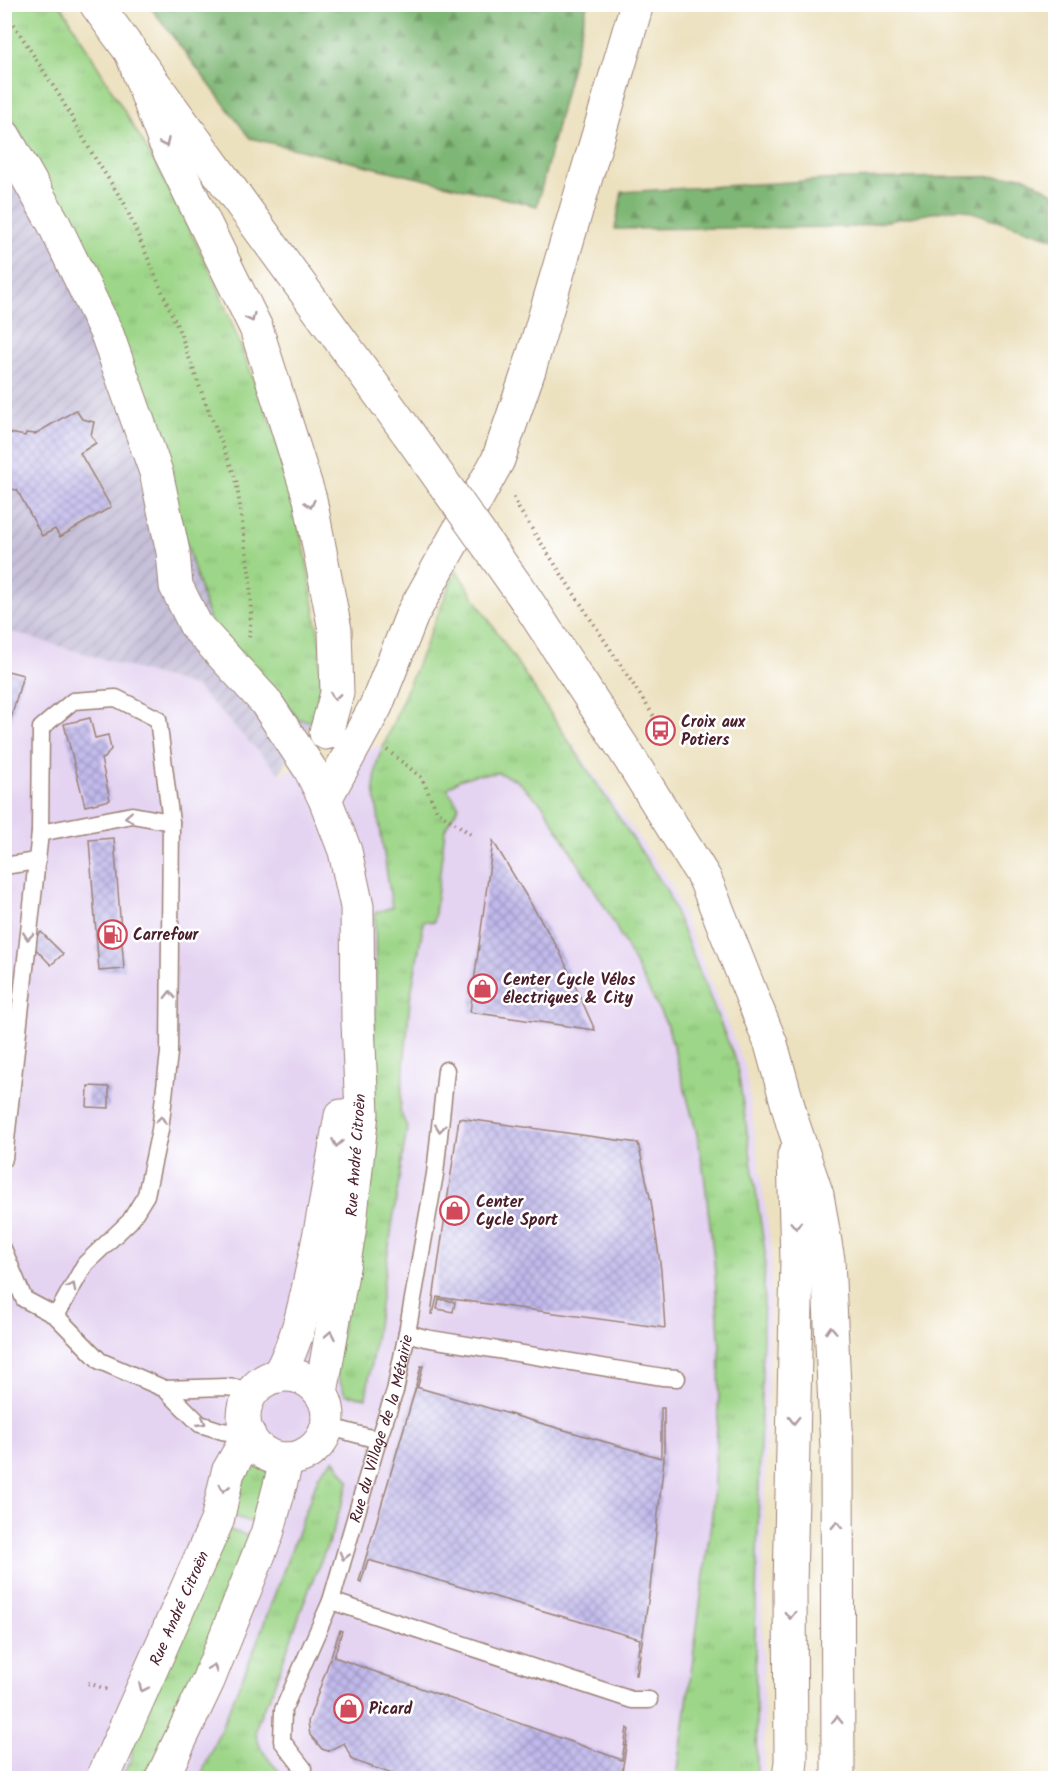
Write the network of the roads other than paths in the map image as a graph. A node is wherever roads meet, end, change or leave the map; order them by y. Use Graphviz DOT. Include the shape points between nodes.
graph roads {
  1 [pos="96,4"];
  2 [pos="637,4"];
  3 [pos="130,49"];
  4 [pos="4,136"];
  5 [pos="376,706"];
  6 [pos="326,733"];
  7 [pos="310,769"];
  8 [pos="324,799"];
  9 [pos="171,822"];
  10 [pos="40,833"];
  11 [pos="36,861"];
  12 [pos="4,866"];
  13 [pos="358,1023"];
  14 [pos="10,1041"];
  15 [pos="446,1070"];
  16 [pos="793,1124"];
  17 [pos="4,1158"];
  18 [pos="4,1251"];
  19 [pos="56,1316"];
  20 [pos="407,1334"];
  21 [pos="677,1378"];
  22 [pos="266,1383"];
  23 [pos="165,1389"];
  24 [pos="321,1393"];
  25 [pos="327,1426"];
  26 [pos="249,1436"];
  27 [pos="378,1440"];
  28 [pos="287,1459"];
  29 [pos="331,1601"];
  30 [pos="649,1700"];
  31 [pos="303,1768"];
  32 [pos="103,1779"];
  33 [pos="162,1779"];
  34 [pos="789,1779"];
  35 [pos="838,1779"];
  1 -- 3 [label="street"];
  2 -- 5 [label="street" via="529,370 498,460 412,615"];
  3 -- 6 [label="street, one-way" via="164,140 256,328 310,500 335,630 337,693"];
  3 -- 16 [label="street, bridge" via="525,598 705,879 771,1044"];
  4 -- 7 [label="street, Rue André Citroën" via="53,222 106,334 156,472 176,586 196,626 265,701"];
  5 -- 6 [label="street" via="339,731"];
  5 -- 8 [label="street"];
  6 -- 7 [label="street"];
  7 -- 8 [label="street, Rue André Citroën"];
  8 -- 13 [label="street, Rue André Citroën" via="345,851 357,907"];
  9 -- 10 [label="lane, one-way" via="132,814"];
  9 -- 10 [label="lane" via="158,719 116,698 73,701 41,728"];
  19 -- 9 [label="lane, one-way" via="85,1264 130,1221 146,1195 160,1130 169,1053"];
  10 -- 11 [label="lane"];
  11 -- 12 [label="lane"];
  11 -- 14 [label="lane, one-way"];
  13 -- 22 [label="street, Rue André Citroën, one-way" via="301,1324 289,1356"];
  24 -- 13 [label="street, Rue André Citroën, one-way" via="349,1233 362,1113"];
  14 -- 17 [label="lane"];
  15 -- 20 [label="lane, Rue du Village de la Métairie, one-way" via="435,1174"];
  16 -- 34 [label="street, one-way" via="797,1260"];
  35 -- 16 [label="street, one-way" via="837,1449 828,1260 818,1195"];
  18 -- 19 [label="lane" via="24,1299"];
  19 -- 23 [label="lane" via="100,1361"];
  20 -- 21 [label="lane"];
  20 -- 27 [label="lane, Rue du Village de la Métairie" via="395,1391"];
  22 -- 23 [label="lane"];
  22 -- 24 [label="street" via="291,1375 312,1384"];
  22 -- 26 [label="street" via="248,1400 245,1424"];
  23 -- 26 [label="lane, one-way" via="200,1424"];
  24 -- 25 [label="street"];
  25 -- 27 [label="lane"];
  25 -- 28 [label="street" via="313,1450"];
  26 -- 28 [label="street" via="265,1453"];
  26 -- 32 [label="street, Rue André Citroën, one-way" via="228,1472 217,1521"];
  27 -- 29 [label="lane, Rue du Village de la Métairie, one-way"];
  33 -- 28 [label="street, one-way" via="208,1681 267,1534"];
  29 -- 30 [label="lane" via="632,1700"];
  29 -- 31 [label="lane, Rue du Village de la Métairie" via="283,1710 282,1741"];
}
